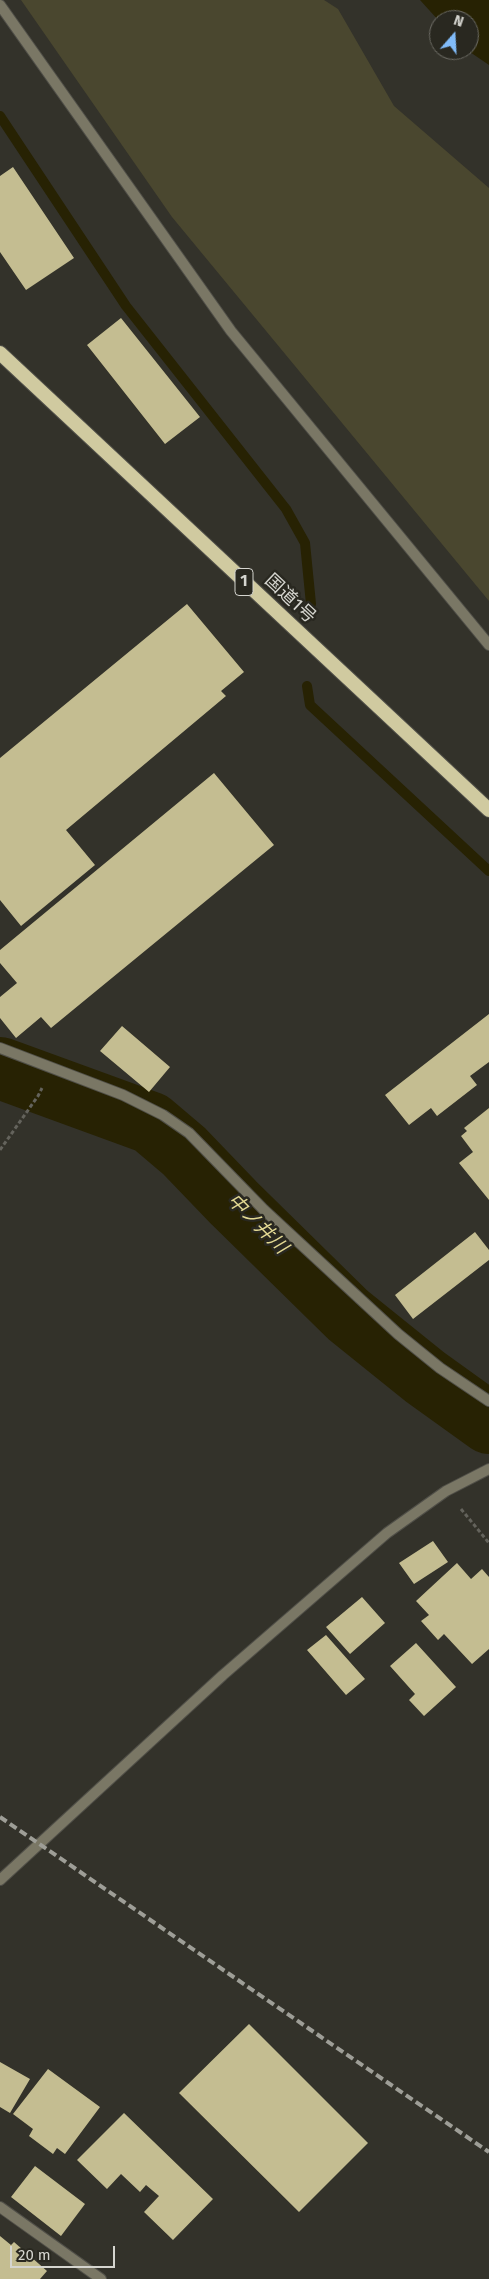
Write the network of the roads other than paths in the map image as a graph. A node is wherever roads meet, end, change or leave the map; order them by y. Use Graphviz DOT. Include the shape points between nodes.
graph roads {
  1 [pos="0,6"];
  2 [pos="0,353"];
  3 [pos="489,645"];
  4 [pos="489,810"];
  5 [pos="0,1048"];
  6 [pos="489,1400"];
  7 [pos="489,1469"];
  8 [pos="0,1880"];
  9 [pos="0,2207"];
  10 [pos="101,2279"];
  1 -- 3 [label="street" via="231,331"];
  2 -- 4 [label="highway, 国道1号 / 1"];
  5 -- 6 [label="street" via="123,1095 163,1115 190,1134 264,1210 398,1334 440,1368"];
  7 -- 8 [label="street" via="446,1491 387,1533 231,1669"];
  9 -- 10 [label="street"];
}
